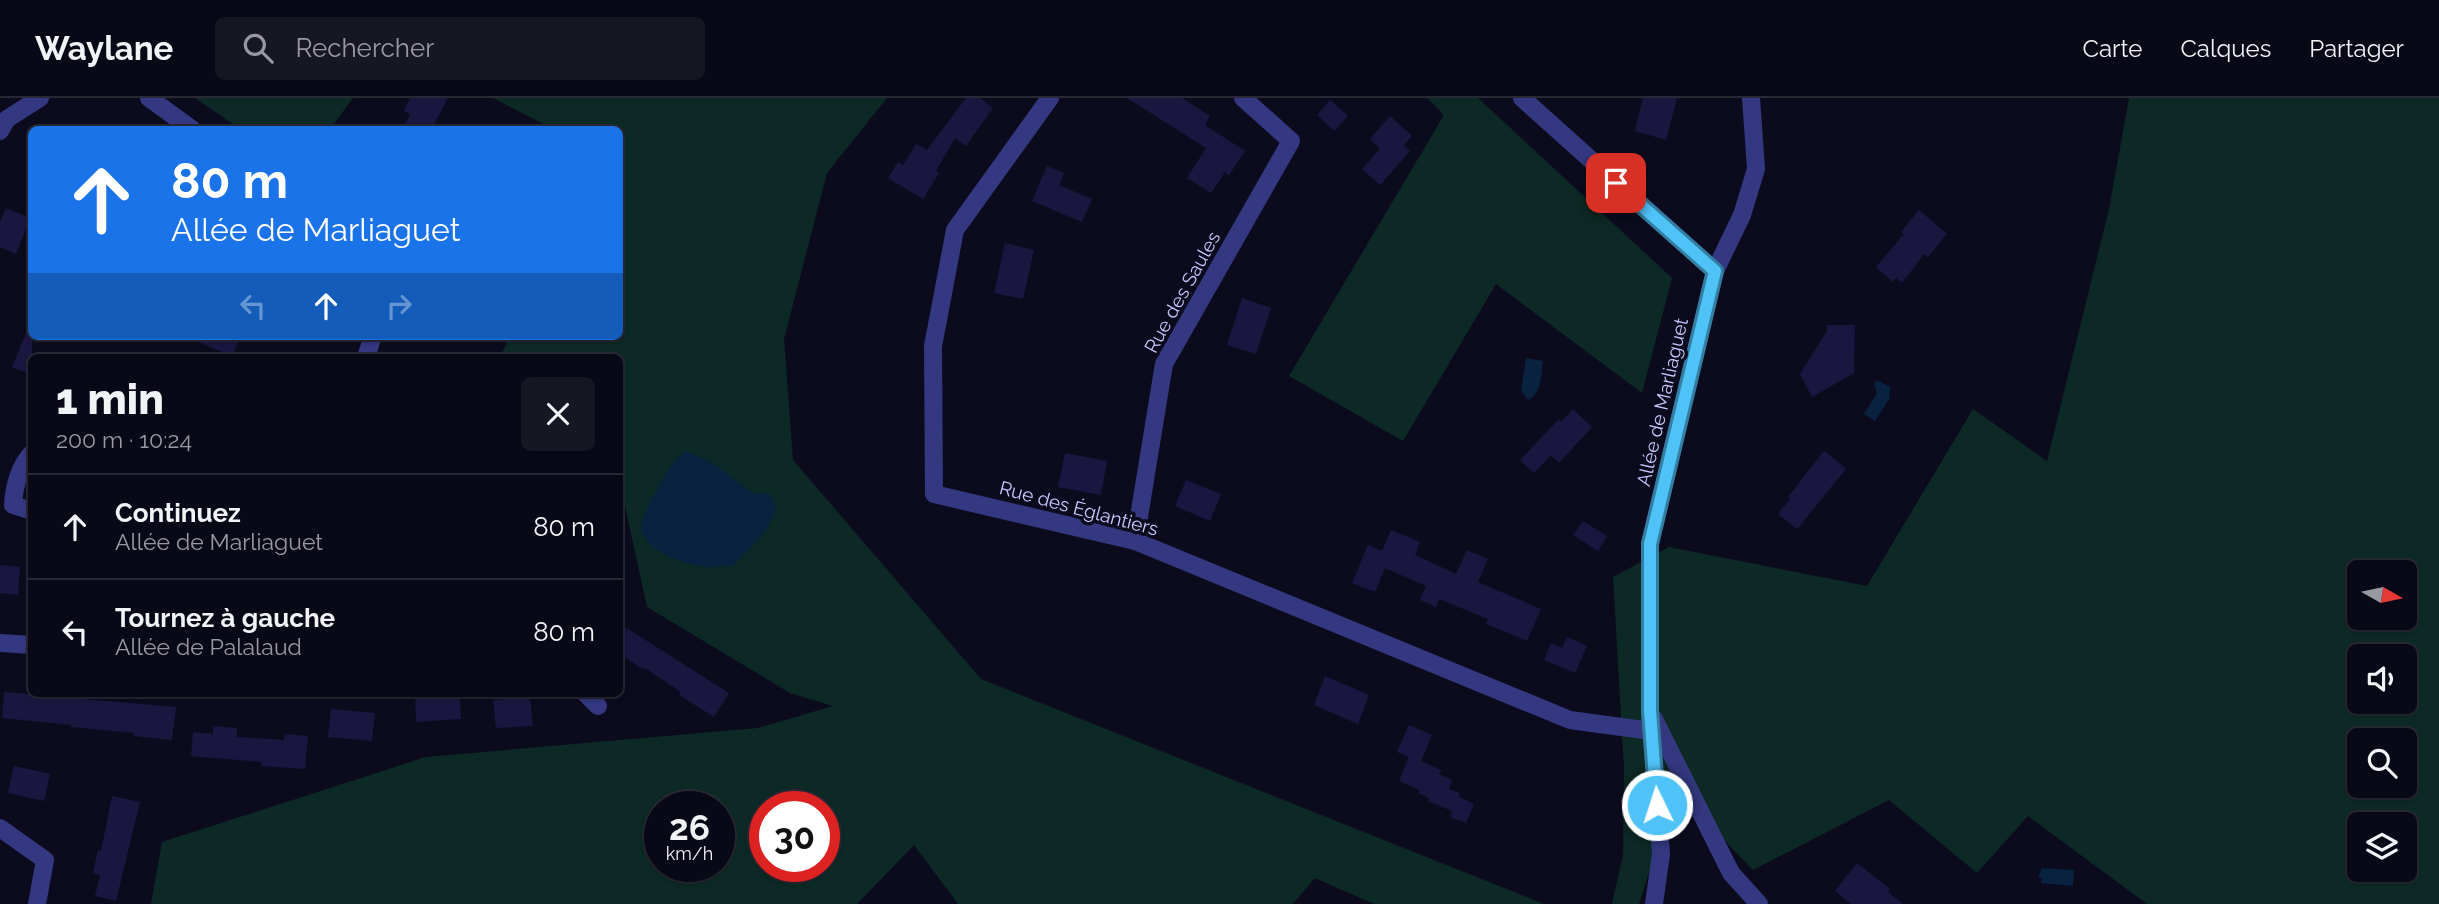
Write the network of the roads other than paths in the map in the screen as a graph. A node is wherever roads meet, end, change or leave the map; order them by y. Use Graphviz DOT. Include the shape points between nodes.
graph roads {
  1 [pos="40,98"];
  2 [pos="149,98"];
  3 [pos="1050,98"];
  4 [pos="1242,98"];
  5 [pos="1522,98"];
  6 [pos="1751,98"];
  7 [pos="188,126"];
  8 [pos="0,131"];
  9 [pos="1715,271"];
  10 [pos="28,456"];
  11 [pos="7,486"];
  12 [pos="28,510"];
  13 [pos="1135,541"];
  14 [pos="0,643"];
  15 [pos="28,645"];
  16 [pos="1650,711"];
  17 [pos="1651,730"];
  18 [pos="0,828"];
  19 [pos="37,904"];
  20 [pos="1654,904"];
  21 [pos="1759,904"];
  1 -- 8 [label="street" via="7,119"];
  2 -- 7 [label="street"];
  3 -- 13 [label="street, Rue des Églantiers" via="955,230 933,346 934,494"];
  4 -- 13 [label="street, Rue des Saules" via="1291,141 1164,364"];
  5 -- 9 [label="street"];
  6 -- 9 [label="street, Allée de Marliaguet" via="1756,169 1742,215"];
  9 -- 16 [label="street, Allée de Marliaguet" via="1650,544"];
  10 -- 11 [label="street"];
  11 -- 12 [label="street" via="13,505"];
  13 -- 17 [label="street, Rue des Églantiers" via="1570,720"];
  14 -- 15 [label="street"];
  16 -- 17 [label="street, Allée de Marliaguet"];
  16 -- 21 [label="street" via="1731,873"];
  17 -- 20 [label="street, Allée de Marliaguet" via="1661,854"];
  18 -- 19 [label="street" via="45,860"];
}
